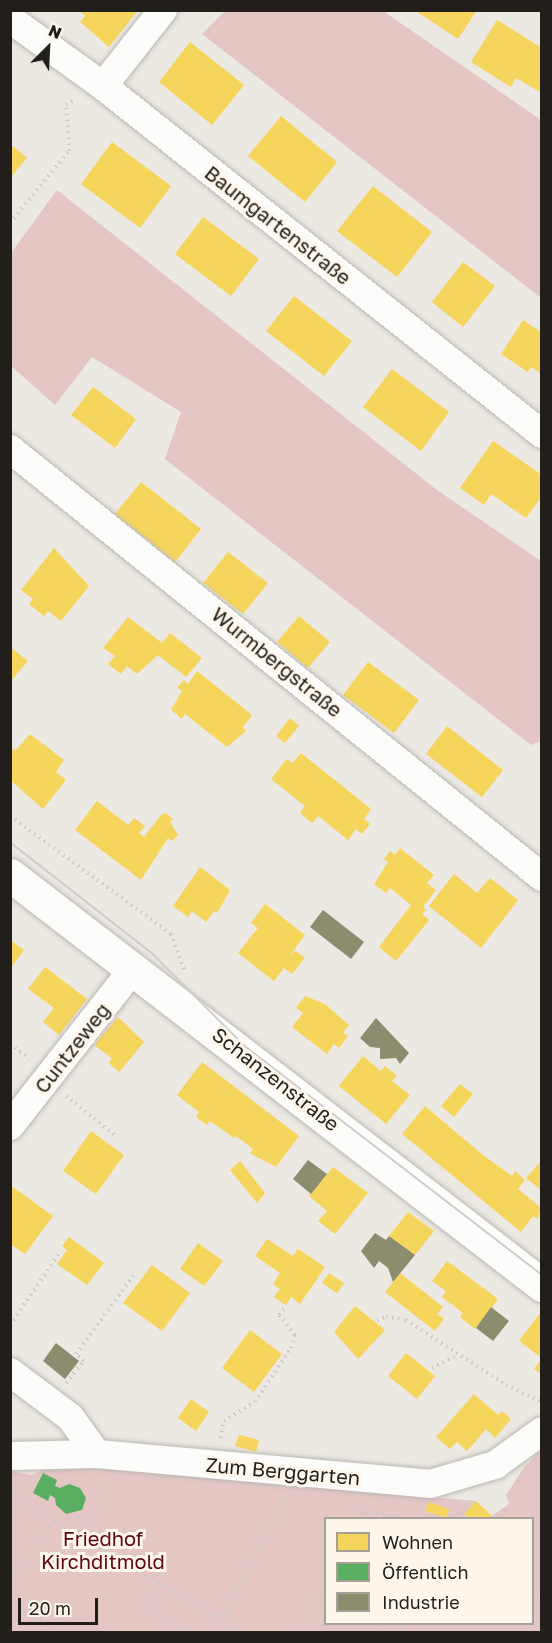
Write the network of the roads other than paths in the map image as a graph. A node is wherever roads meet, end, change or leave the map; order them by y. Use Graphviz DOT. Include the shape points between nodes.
graph roads {
  1 [pos="163,10"];
  2 [pos="10,19"];
  3 [pos="103,86"];
  4 [pos="542,434"];
  5 [pos="10,448"];
  6 [pos="10,875"];
  7 [pos="542,878"];
  8 [pos="133,969"];
  9 [pos="10,1126"];
  10 [pos="542,1285"];
  11 [pos="10,1372"];
  12 [pos="542,1431"];
  13 [pos="97,1454"];
  14 [pos="10,1456"];
  1 -- 3 [label="street"];
  2 -- 3 [label="street, Baumgartenstraße"];
  3 -- 4 [label="street, Baumgartenstraße"];
  5 -- 7 [label="street, Wurmbergstraße"];
  6 -- 8 [label="street, Schanzenstraße"];
  8 -- 9 [label="street, Cuntzeweg"];
  8 -- 10 [label="street, Schanzenstraße"];
  11 -- 13 [label="street" via="70,1417"];
  12 -- 13 [label="street, Zum Berggarten" via="495,1465 430,1484"];
  13 -- 14 [label="street, Zum Berggarten"];
}
